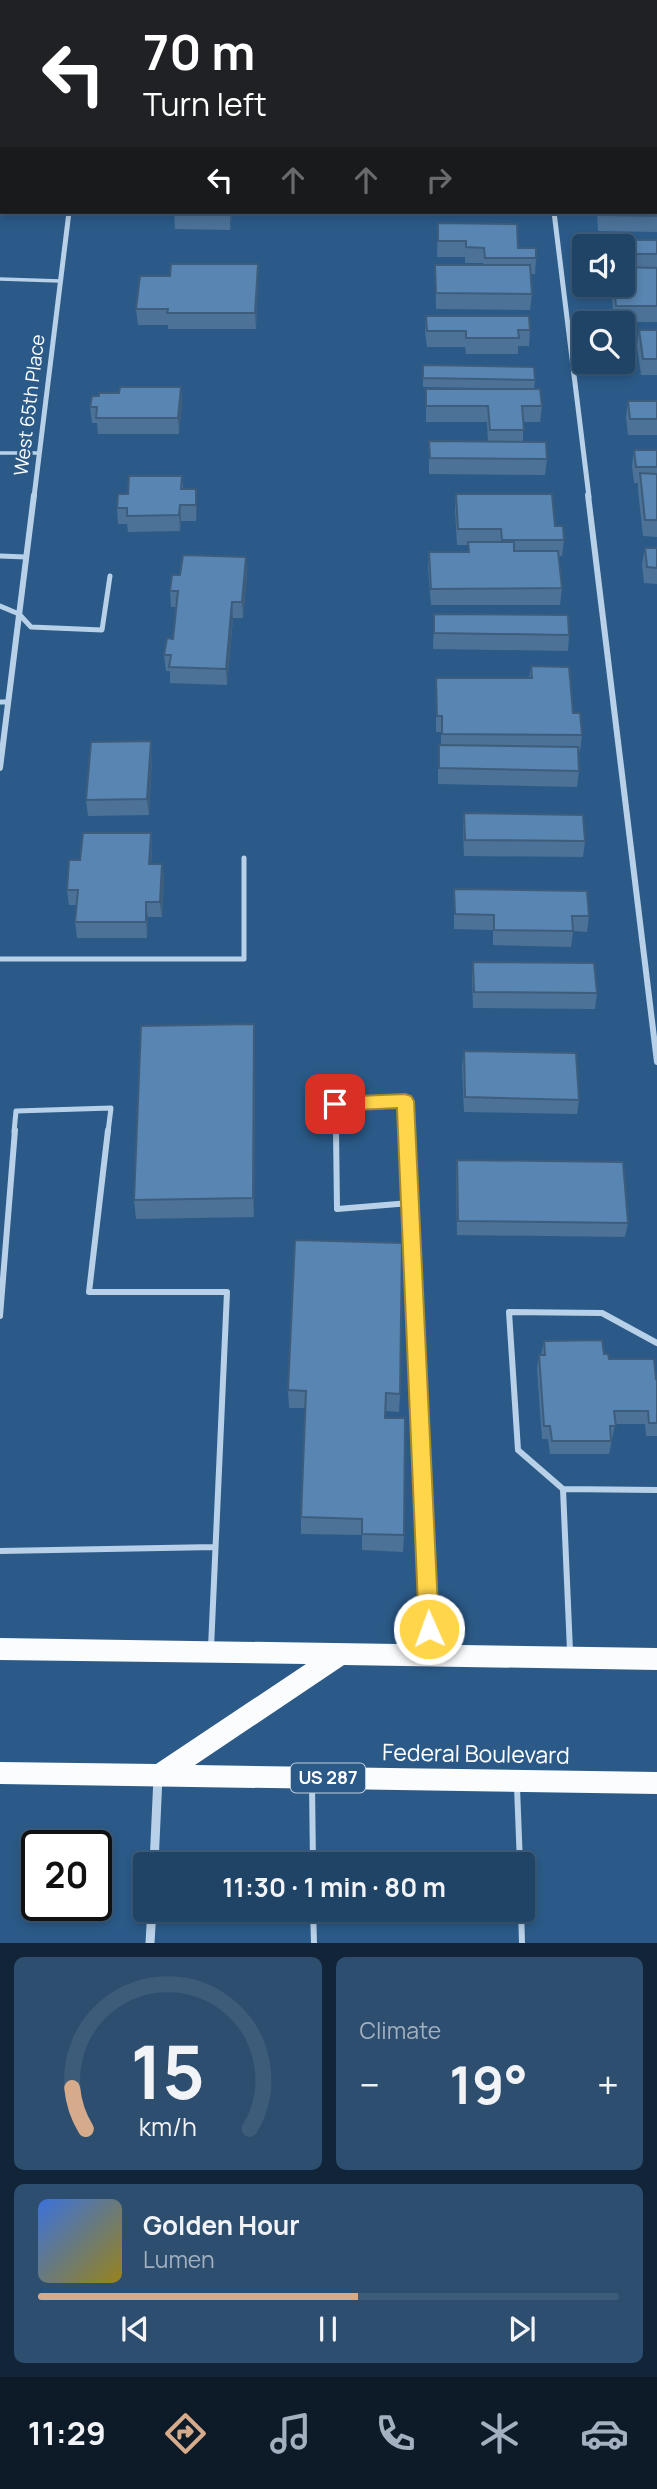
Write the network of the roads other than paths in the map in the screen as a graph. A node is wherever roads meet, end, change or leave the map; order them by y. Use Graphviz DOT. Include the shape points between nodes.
graph roads {
  1 [pos="69,214"];
  2 [pos="554,214"];
  3 [pos="0,279"];
  4 [pos="60,281"];
  5 [pos="0,453"];
  6 [pos="39,453"];
  7 [pos="0,556"];
  8 [pos="26,557"];
  9 [pos="110,576"];
  10 [pos="0,606"];
  11 [pos="19,614"];
  12 [pos="0,702"];
  13 [pos="8,702"];
  14 [pos="0,768"];
  15 [pos="244,858"];
  16 [pos="0,959"];
  17 [pos="657,1062"];
  18 [pos="410,1203"];
  19 [pos="0,1316"];
  20 [pos="657,1343"];
  21 [pos="563,1489"];
  22 [pos="657,1490"];
  23 [pos="215,1547"];
  24 [pos="0,1550"];
  25 [pos="0,1649"];
  26 [pos="211,1651"];
  27 [pos="341,1654"];
  28 [pos="430,1655"];
  29 [pos="570,1657"];
  30 [pos="657,1659"];
  31 [pos="0,1773"];
  32 [pos="158,1776"];
  33 [pos="312,1778"];
  34 [pos="517,1781"];
  35 [pos="657,1783"];
  36 [pos="155,1852"];
  37 [pos="313,1852"];
  38 [pos="520,1852"];
  39 [pos="151,1922"];
  40 [pos="313,1922"];
  41 [pos="521,1922"];
  42 [pos="150,1943"];
  43 [pos="314,1943"];
  44 [pos="522,1943"];
  1 -- 4 [label="street, West 65th Place"];
  2 -- 17 [label="street"];
  3 -- 4 [label="lane"];
  4 -- 6 [label="street, West 65th Place"];
  5 -- 6 [label="lane"];
  6 -- 8 [label="street, West 65th Place"];
  7 -- 8 [label="lane"];
  8 -- 11 [label="street, West 65th Place"];
  9 -- 11 [label="lane" via="102,630 31,627"];
  10 -- 11 [label="lane"];
  11 -- 13 [label="street, West 65th Place"];
  12 -- 13 [label="lane"];
  13 -- 14 [label="street, West 65th Place"];
  15 -- 16 [label="lane" via="244,959"];
  18 -- 18 [label="lane" via="405,1101 335,1104 338,1209"];
  18 -- 28 [label="lane"];
  19 -- 23 [label="lane" via="16,1111 111,1108 89,1292 227,1292"];
  20 -- 21 [label="lane" via="602,1313 509,1312 518,1450"];
  21 -- 22 [label="lane"];
  21 -- 29 [label="lane"];
  23 -- 24 [label="lane"];
  23 -- 26 [label="lane"];
  25 -- 26 [label="main road"];
  26 -- 27 [label="main road"];
  27 -- 28 [label="main road"];
  27 -- 32 [label="main road"];
  28 -- 29 [label="main road"];
  29 -- 30 [label="main road"];
  31 -- 32 [label="main road, Federal Boulevard / US 287"];
  32 -- 33 [label="main road, Federal Boulevard / US 287"];
  32 -- 36 [label="street"];
  33 -- 34 [label="main road, Federal Boulevard / US 287"];
  33 -- 37 [label="lane"];
  34 -- 35 [label="main road, Federal Boulevard / US 287"];
  34 -- 38 [label="lane"];
  39 -- 42 [label="street"];
  40 -- 43 [label="lane"];
  41 -- 44 [label="lane"];
}
